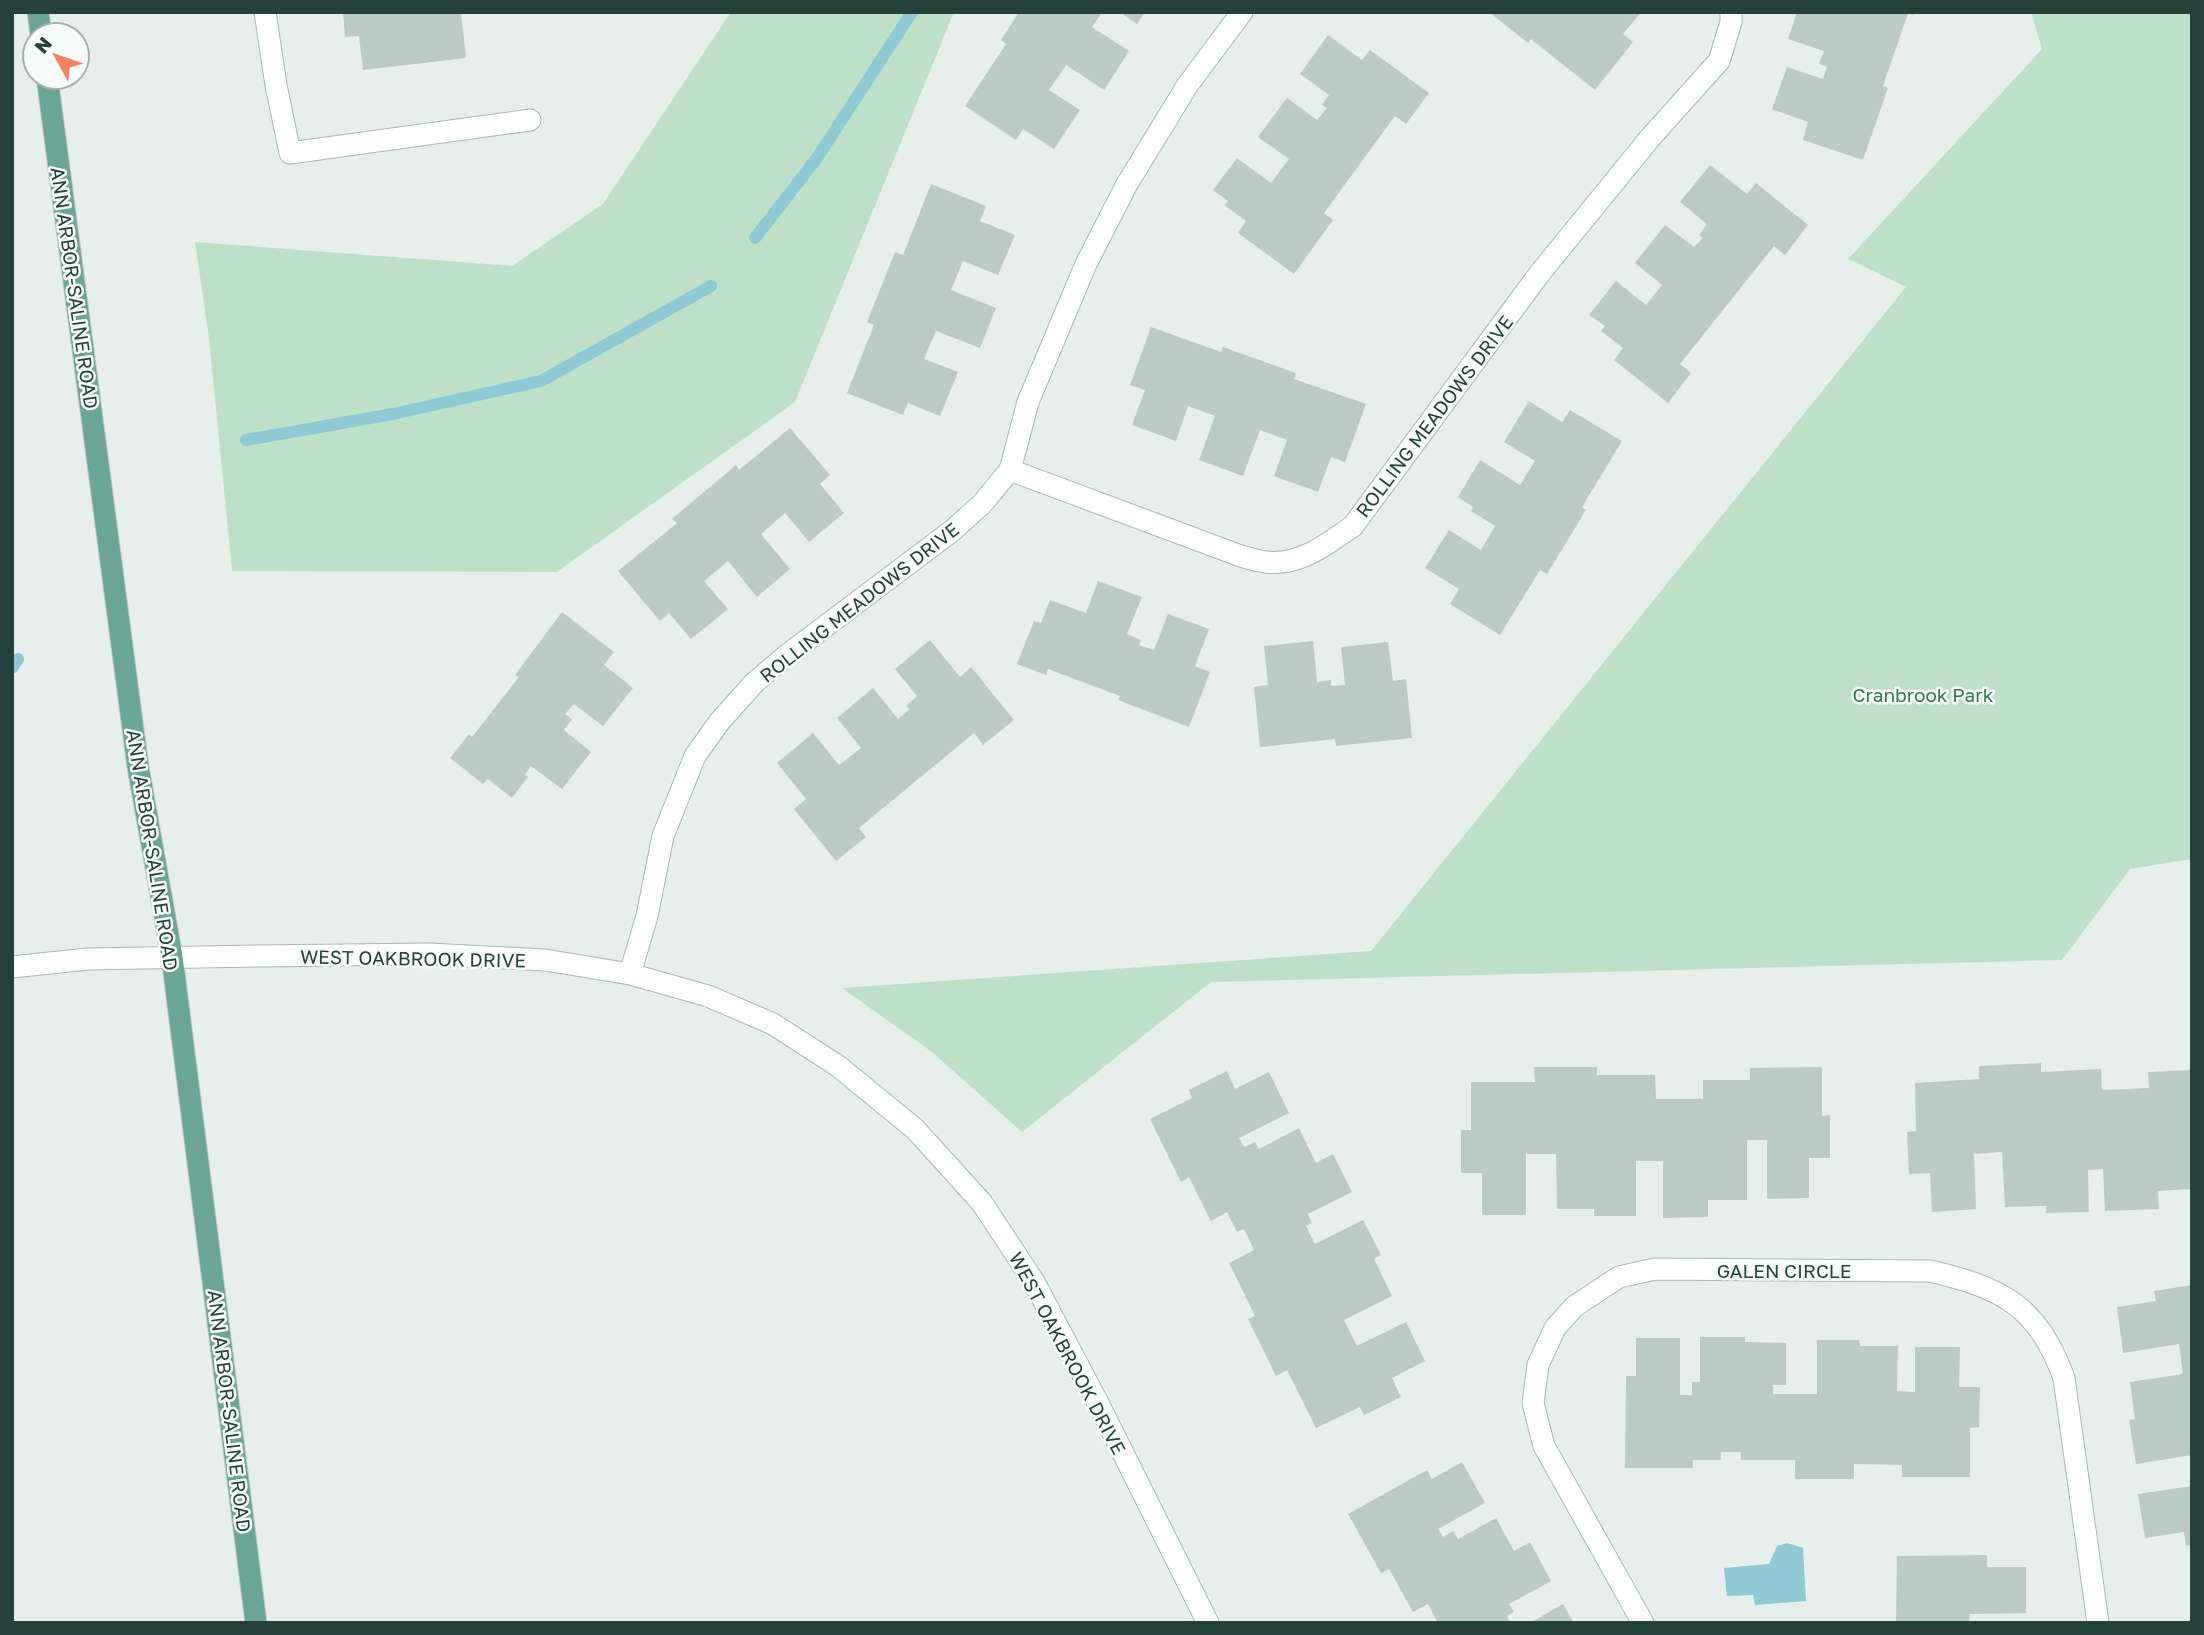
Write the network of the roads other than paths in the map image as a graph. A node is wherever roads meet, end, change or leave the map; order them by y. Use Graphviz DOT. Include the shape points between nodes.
graph roads {
  1 [pos="265,12"];
  2 [pos="1242,12"];
  3 [pos="1731,12"];
  4 [pos="49,91"];
  5 [pos="530,120"];
  6 [pos="1010,470"];
  7 [pos="172,957"];
  8 [pos="12,968"];
  9 [pos="631,974"];
  10 [pos="256,1623"];
  11 [pos="1209,1623"];
  12 [pos="1643,1623"];
  13 [pos="2098,1623"];
  1 -- 5 [label="street" via="290,153"];
  2 -- 6 [label="street, ROLLING MEADOWS DRIVE" via="1187,86 1121,195 1086,264 1028,402"];
  3 -- 6 [label="street, ROLLING MEADOWS DRIVE" via="1719,61 1540,274 1353,526 1320,550 1278,562 1238,555"];
  4 -- 7 [label="main road, ANN ARBOR-SALINE ROAD" via="138,767"];
  6 -- 9 [label="street, ROLLING MEADOWS DRIVE" via="953,530 786,656 720,721 695,756 663,836"];
  7 -- 8 [label="street, WEST OAKBROOK DRIVE" via="88,959"];
  7 -- 9 [label="street, WEST OAKBROOK DRIVE" via="430,954 545,961"];
  7 -- 10 [label="main road, ANN ARBOR-SALINE ROAD"];
  9 -- 11 [label="street, WEST OAKBROOK DRIVE" via="708,996 773,1024 838,1066 915,1129 982,1203 1034,1282"];
  12 -- 13 [label="street, GALEN CIRCLE" via="1544,1446 1533,1404 1538,1365 1555,1328 1575,1306 1619,1277 1655,1269 1930,1270 2001,1293 2033,1320 2053,1348 2063,1378"];
}
